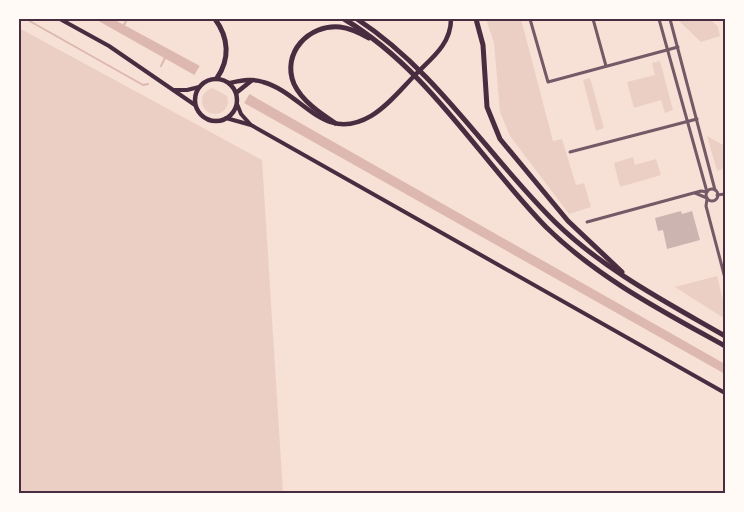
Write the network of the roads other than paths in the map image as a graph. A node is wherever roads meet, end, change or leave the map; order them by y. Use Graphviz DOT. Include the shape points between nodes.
graph roads {
  1 [pos="60,19"];
  2 [pos="215,19"];
  3 [pos="344,19"];
  4 [pos="357,19"];
  5 [pos="451,19"];
  6 [pos="476,19"];
  7 [pos="530,19"];
  8 [pos="593,19"];
  9 [pos="658,19"];
  10 [pos="670,19"];
  11 [pos="382,44"];
  12 [pos="678,47"];
  13 [pos="667,50"];
  14 [pos="606,67"];
  15 [pos="217,78"];
  16 [pos="254,80"];
  17 [pos="229,82"];
  18 [pos="199,87"];
  19 [pos="172,90"];
  20 [pos="236,93"];
  21 [pos="237,104"];
  22 [pos="195,105"];
  23 [pos="226,118"];
  24 [pos="697,119"];
  25 [pos="686,122"];
  26 [pos="335,124"];
  27 [pos="251,125"];
  28 [pos="570,152"];
  29 [pos="715,190"];
  30 [pos="707,192"];
  31 [pos="694,193"];
  32 [pos="725,194"];
  33 [pos="717,195"];
  34 [pos="707,198"];
  35 [pos="587,222"];
  36 [pos="725,278"];
  37 [pos="629,279"];
  38 [pos="725,336"];
  39 [pos="725,346"];
  40 [pos="725,393"];
  1 -- 19 [label="main road" via="109,46"];
  2 -- 15 [label="highway" via="222,31 226,52 225,64"];
  3 -- 11 [label="highway"];
  4 -- 37 [label="highway" via="400,50 428,77 554,221"];
  5 -- 26 [label="main road" via="447,40 372,115 354,122"];
  6 -- 37 [label="highway" via="483,48 487,107 500,140 568,221"];
  7 -- 14 [label="street" via="548,82"];
  8 -- 14 [label="street"];
  9 -- 13 [label="street"];
  10 -- 12 [label="street"];
  11 -- 26 [label="highway" via="352,30 332,27 309,35 296,48 291,65 295,85 310,104"];
  11 -- 39 [label="highway" via="427,86 525,204 573,252 643,300"];
  12 -- 13 [label="street"];
  12 -- 24 [label="street"];
  13 -- 14 [label="street"];
  13 -- 25 [label="street"];
  15 -- 17 [label="main road"];
  15 -- 18 [label="main road" via="204,81"];
  16 -- 17 [label="main road"];
  16 -- 20 [label="main road"];
  16 -- 26 [label="main road" via="277,87 316,116"];
  17 -- 20 [label="main road"];
  18 -- 19 [label="main road"];
  18 -- 22 [label="main road" via="194,97"];
  19 -- 22 [label="main road"];
  20 -- 21 [label="main road"];
  21 -- 23 [label="main road"];
  21 -- 27 [label="main road"];
  22 -- 23 [label="main road" via="207,119"];
  23 -- 27 [label="main road"];
  24 -- 25 [label="street"];
  24 -- 29 [label="street"];
  25 -- 28 [label="street"];
  25 -- 30 [label="street"];
  27 -- 40 [label="main road"];
  29 -- 30 [label="street"];
  29 -- 33 [label="street"];
  30 -- 31 [label="street"];
  30 -- 34 [label="street"];
  31 -- 34 [label="street"];
  31 -- 35 [label="street"];
  32 -- 33 [label="street"];
  33 -- 34 [label="street" via="714,200"];
  34 -- 36 [label="street"];
  37 -- 38 [label="highway"];
}
